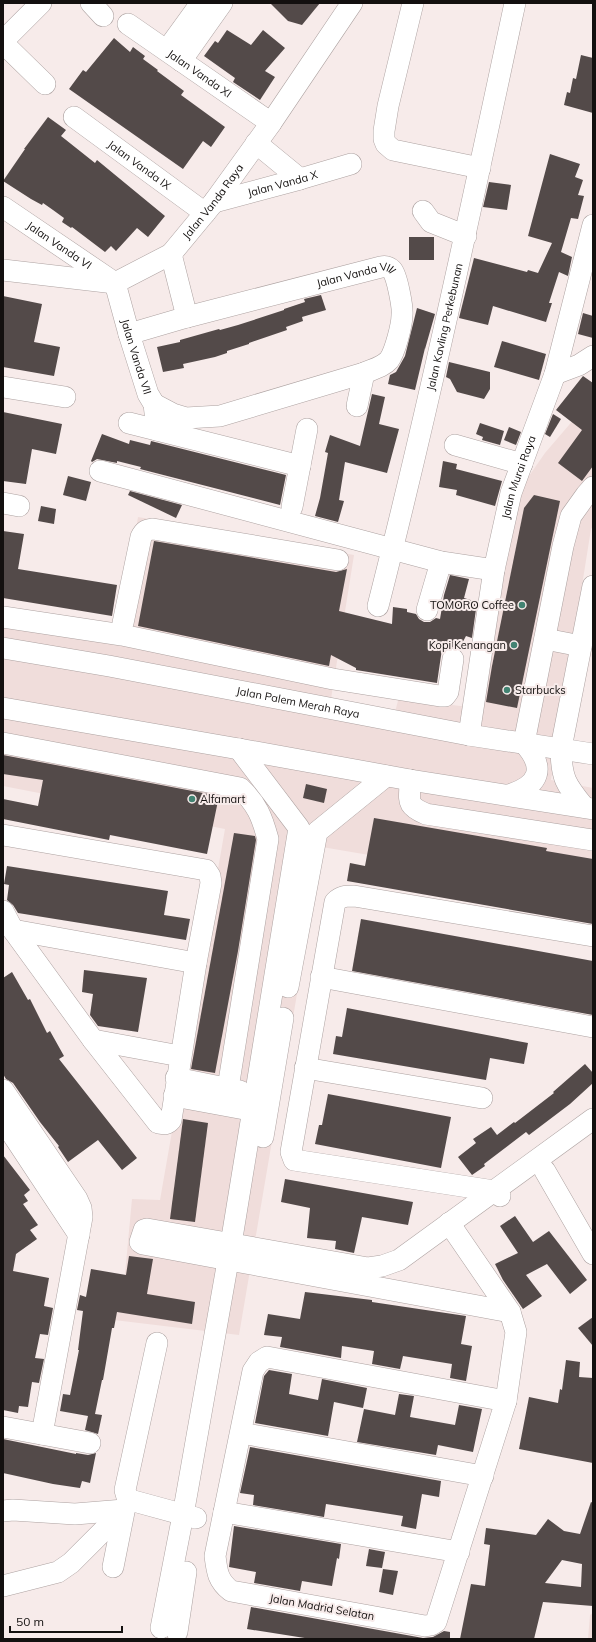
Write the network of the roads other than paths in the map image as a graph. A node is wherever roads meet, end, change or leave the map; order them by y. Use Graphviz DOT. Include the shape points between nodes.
graph roads {
  1 [pos="41,3"];
  2 [pos="201,3"];
  3 [pos="222,3"];
  4 [pos="352,3"];
  5 [pos="413,3"];
  6 [pos="515,3"];
  7 [pos="128,24"];
  8 [pos="3,42"];
  9 [pos="174,56"];
  10 [pos="45,84"];
  11 [pos="74,117"];
  12 [pos="271,123"];
  13 [pos="256,143"];
  14 [pos="351,164"];
  15 [pos="480,168"];
  16 [pos="300,179"];
  17 [pos="3,207"];
  18 [pos="210,207"];
  19 [pos="423,211"];
  20 [pos="593,225"];
  21 [pos="466,236"];
  22 [pos="171,254"];
  23 [pos="3,270"];
  24 [pos="115,283"];
  25 [pos="187,317"];
  26 [pos="129,334"];
  27 [pos="593,356"];
  28 [pos="364,373"];
  29 [pos="555,374"];
  30 [pos="3,387"];
  31 [pos="65,397"];
  32 [pos="154,404"];
  33 [pos="357,406"];
  34 [pos="129,423"];
  35 [pos="307,429"];
  36 [pos="157,430"];
  37 [pos="455,445"];
  38 [pos="522,464"];
  39 [pos="300,466"];
  40 [pos="100,471"];
  41 [pos="593,487"];
  42 [pos="292,507"];
  43 [pos="392,548"];
  44 [pos="338,560"];
  45 [pos="441,562"];
  46 [pos="494,570"];
  47 [pos="593,586"];
  48 [pos="378,606"];
  49 [pos="427,610"];
  50 [pos="3,617"];
  51 [pos="123,623"];
  52 [pos="545,639"];
  53 [pos="581,646"];
  54 [pos="3,648"];
  55 [pos="453,659"];
  56 [pos="3,708"];
  57 [pos="469,735"];
  58 [pos="3,743"];
  59 [pos="524,743"];
  60 [pos="238,748"];
  61 [pos="562,748"];
  62 [pos="593,754"];
  63 [pos="386,776"];
  64 [pos="410,780"];
  65 [pos="509,795"];
  66 [pos="588,808"];
  67 [pos="308,830"];
  68 [pos="3,835"];
  69 [pos="593,840"];
  70 [pos="3,911"];
  71 [pos="13,930"];
  72 [pos="593,936"];
  73 [pos="196,963"];
  74 [pos="321,977"];
  75 [pos="593,1027"];
  76 [pos="93,1040"];
  77 [pos="180,1056"];
  78 [pos="305,1068"];
  79 [pos="175,1087"];
  80 [pos="228,1088"];
  81 [pos="3,1090"];
  82 [pos="482,1098"];
  83 [pos="261,1104"];
  84 [pos="3,1120"];
  85 [pos="588,1131"];
  86 [pos="545,1171"];
  87 [pos="500,1195"];
  88 [pos="453,1228"];
  89 [pos="79,1235"];
  90 [pos="236,1253"];
  91 [pos="593,1254"];
  92 [pos="310,1265"];
  93 [pos="366,1284"];
  94 [pos="510,1312"];
  95 [pos="157,1343"];
  96 [pos="506,1401"];
  97 [pos="3,1427"];
  98 [pos="241,1433"];
  99 [pos="42,1434"];
  100 [pos="90,1443"];
  101 [pos="483,1476"];
  102 [pos="125,1503"];
  103 [pos="3,1511"];
  104 [pos="224,1512"];
  105 [pos="189,1517"];
  106 [pos="459,1552"];
  107 [pos="113,1567"];
  108 [pos="3,1586"];
  109 [pos="162,1635"];
  1 -- 8 [label="street"];
  2 -- 9 [label="street"];
  3 -- 9 [label="street"];
  4 -- 12 [label="street, Jalan Vanda Raya"];
  5 -- 15 [label="street" via="388,106 384,130 386,144 393,150"];
  6 -- 15 [label="street, Jalan Kavling Perkebunan"];
  7 -- 9 [label="street, Jalan Vanda XI"];
  8 -- 10 [label="street"];
  9 -- 12 [label="street, Jalan Vanda XI"];
  11 -- 18 [label="street, Jalan Vanda IX"];
  12 -- 13 [label="street, Jalan Vanda Raya"];
  13 -- 16 [label="street"];
  13 -- 18 [label="street, Jalan Vanda Raya"];
  14 -- 16 [label="street, Jalan Vanda X"];
  15 -- 21 [label="street, Jalan Kavling Perkebunan"];
  16 -- 18 [label="street, Jalan Vanda X"];
  17 -- 24 [label="street, Jalan Vanda VI"];
  18 -- 22 [label="street, Jalan Vanda Raya"];
  19 -- 21 [label="street" via="431,222"];
  20 -- 29 [label="street, Jalan Murai Raya"];
  21 -- 43 [label="street, Jalan Kavling Perkebunan"];
  22 -- 24 [label="street, Jalan Vanda Raya"];
  22 -- 25 [label="street"];
  23 -- 24 [label="street"];
  24 -- 26 [label="street, Jalan Vanda VII"];
  25 -- 26 [label="street, Jalan Vanda VIII"];
  25 -- 28 [label="street, Jalan Vanda VIII" via="380,266 387,267 393,272 402,317 389,359 383,365"];
  26 -- 32 [label="street, Jalan Vanda VII" via="148,394"];
  27 -- 29 [label="street"];
  28 -- 32 [label="street, Jalan Vanda VIII" via="220,416 186,418"];
  28 -- 33 [label="street"];
  29 -- 38 [label="street, Jalan Murai Raya"];
  30 -- 31 [label="street"];
  32 -- 36 [label="street, Jalan Vanda VII"];
  34 -- 36 [label="street"];
  35 -- 39 [label="street"];
  36 -- 39 [label="street"];
  37 -- 38 [label="street"];
  38 -- 46 [label="street, Jalan Murai Raya" via="511,493"];
  39 -- 42 [label="street"];
  40 -- 43 [label="street"];
  41 -- 52 [label="street" via="571,516 562,546"];
  43 -- 45 [label="street"];
  43 -- 48 [label="street, Jalan Kavling Perkebunan"];
  44 -- 51 [label="street" via="147,530 141,537"];
  45 -- 46 [label="street"];
  45 -- 49 [label="street"];
  46 -- 57 [label="street, Jalan Murai Raya"];
  47 -- 53 [label="street"];
  50 -- 55 [label="street" via="122,635 333,679 440,696 445,696 448,692"];
  52 -- 53 [label="street"];
  52 -- 59 [label="street"];
  53 -- 61 [label="street"];
  54 -- 57 [label="street, Jalan Palem Merah Raya"];
  56 -- 60 [label="street"];
  57 -- 59 [label="street, Jalan Palem Merah Raya"];
  58 -- 80 [label="street" via="240,788 251,798 263,817 268,839"];
  59 -- 61 [label="street, Jalan Palem Merah Raya"];
  59 -- 65 [label="street" via="537,762 535,780 529,787"];
  60 -- 63 [label="street"];
  60 -- 67 [label="street"];
  61 -- 62 [label="street, Jalan Palem Merah Raya"];
  61 -- 66 [label="street" via="562,774 571,791"];
  63 -- 64 [label="street"];
  63 -- 67 [label="street"];
  64 -- 65 [label="street"];
  64 -- 69 [label="street" via="410,804 414,809 426,814"];
  65 -- 66 [label="street"];
  67 -- 83 [label="street"];
  68 -- 73 [label="street" via="206,870 211,883"];
  70 -- 71 [label="street"];
  71 -- 73 [label="street"];
  71 -- 76 [label="street"];
  72 -- 74 [label="street" via="346,896 335,902"];
  73 -- 77 [label="street"];
  74 -- 75 [label="street"];
  74 -- 78 [label="street"];
  76 -- 77 [label="street"];
  76 -- 79 [label="street" via="158,1123 164,1124 171,1120"];
  77 -- 79 [label="street"];
  78 -- 82 [label="street"];
  78 -- 87 [label="street" via="291,1152 294,1160"];
  79 -- 80 [label="street"];
  79 -- 83 [label="street"];
  80 -- 83 [label="street"];
  81 -- 89 [label="street" via="77,1199 82,1217"];
  83 -- 90 [label="street"];
  84 -- 89 [label="street"];
  85 -- 86 [label="street"];
  85 -- 87 [label="street"];
  86 -- 87 [label="street"];
  86 -- 91 [label="street"];
  87 -- 88 [label="street"];
  88 -- 92 [label="street" via="399,1260 382,1266 368,1268"];
  88 -- 93 [label="street" via="406,1270 389,1279"];
  88 -- 94 [label="street"];
  89 -- 99 [label="street"];
  90 -- 92 [label="street"];
  90 -- 105 [label="street"];
  92 -- 93 [label="street"];
  93 -- 94 [label="street"];
  94 -- 96 [label="street" via="516,1332"];
  95 -- 102 [label="street" via="125,1490"];
  96 -- 98 [label="street" via="267,1357 259,1362 253,1371"];
  96 -- 101 [label="street"];
  97 -- 99 [label="street"];
  98 -- 101 [label="street"];
  98 -- 104 [label="street"];
  99 -- 100 [label="street"];
  101 -- 106 [label="street"];
  102 -- 103 [label="street" via="75,1514"];
  102 -- 105 [label="street" via="130,1500"];
  102 -- 107 [label="street"];
  102 -- 108 [label="street" via="71,1563 58,1572"];
  104 -- 106 [label="street"];
  104 -- 106 [label="street, Jalan Madrid Selatan" via="215,1556 216,1572 223,1585 232,1592 425,1626 436,1622"];
  105 -- 109 [label="street"];
}
